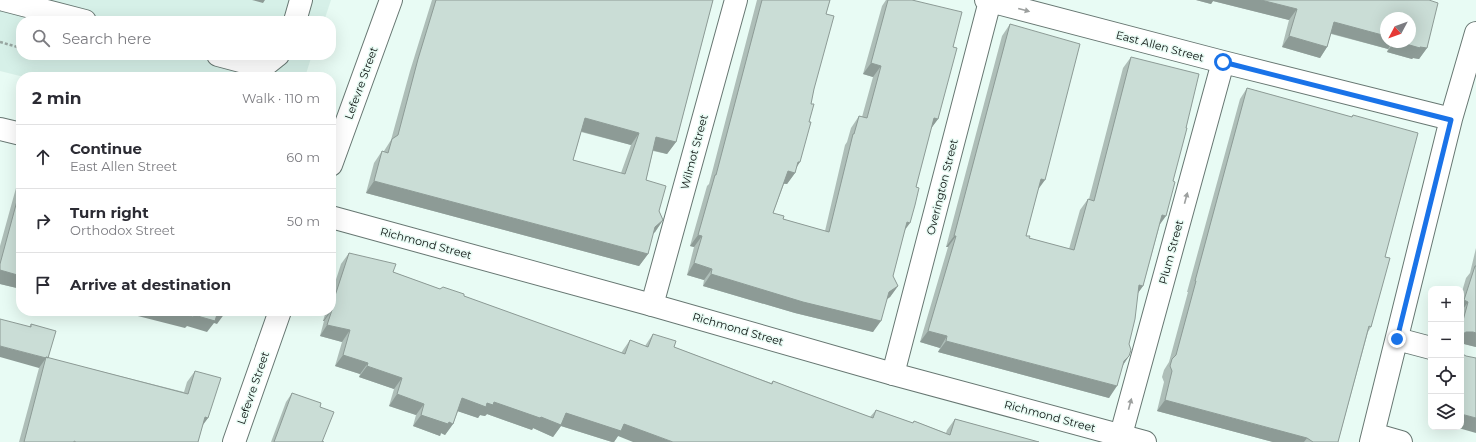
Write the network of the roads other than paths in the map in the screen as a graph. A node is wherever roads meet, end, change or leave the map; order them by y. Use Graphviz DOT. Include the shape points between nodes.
graph roads {
  1 [pos="4,0"];
  2 [pos="301,0"];
  3 [pos="391,0"];
  4 [pos="736,0"];
  5 [pos="988,0"];
  6 [pos="66,16"];
  7 [pos="296,16"];
  8 [pos="1476,34"];
  9 [pos="238,60"];
  10 [pos="271,60"];
  11 [pos="1223,62"];
  12 [pos="1451,120"];
  13 [pos="0,129"];
  14 [pos="16,133"];
  15 [pos="336,151"];
  16 [pos="336,218"];
  17 [pos="652,304"];
  18 [pos="278,316"];
  19 [pos="1397,339"];
  20 [pos="1428,347"];
  21 [pos="894,374"];
  22 [pos="1372,438"];
  23 [pos="1120,439"];
  24 [pos="234,442"];
  25 [pos="1145,442"];
  26 [pos="1401,442"];
  1 -- 6 [label="street"];
  2 -- 7 [label="street"];
  3 -- 15 [label="street, Lefevre Street"];
  4 -- 17 [label="street, Wilmot Street"];
  5 -- 11 [label="street, East Allen Street, one-way"];
  5 -- 21 [label="street, Overington Street"];
  8 -- 12 [label="street"];
  9 -- 10 [label="street" via="263,66"];
  11 -- 12 [label="street, East Allen Street"];
  23 -- 11 [label="street, Plum Street, one-way"];
  12 -- 19 [label="street"];
  13 -- 14 [label="street"];
  16 -- 17 [label="street, Richmond Street"];
  17 -- 21 [label="street, Richmond Street"];
  18 -- 24 [label="street, Lefevre Street"];
  19 -- 20 [label="street"];
  19 -- 22 [label="street"];
  21 -- 23 [label="street, Richmond Street"];
  22 -- 26 [label="street"];
  23 -- 25 [label="street, Richmond Street"];
}
